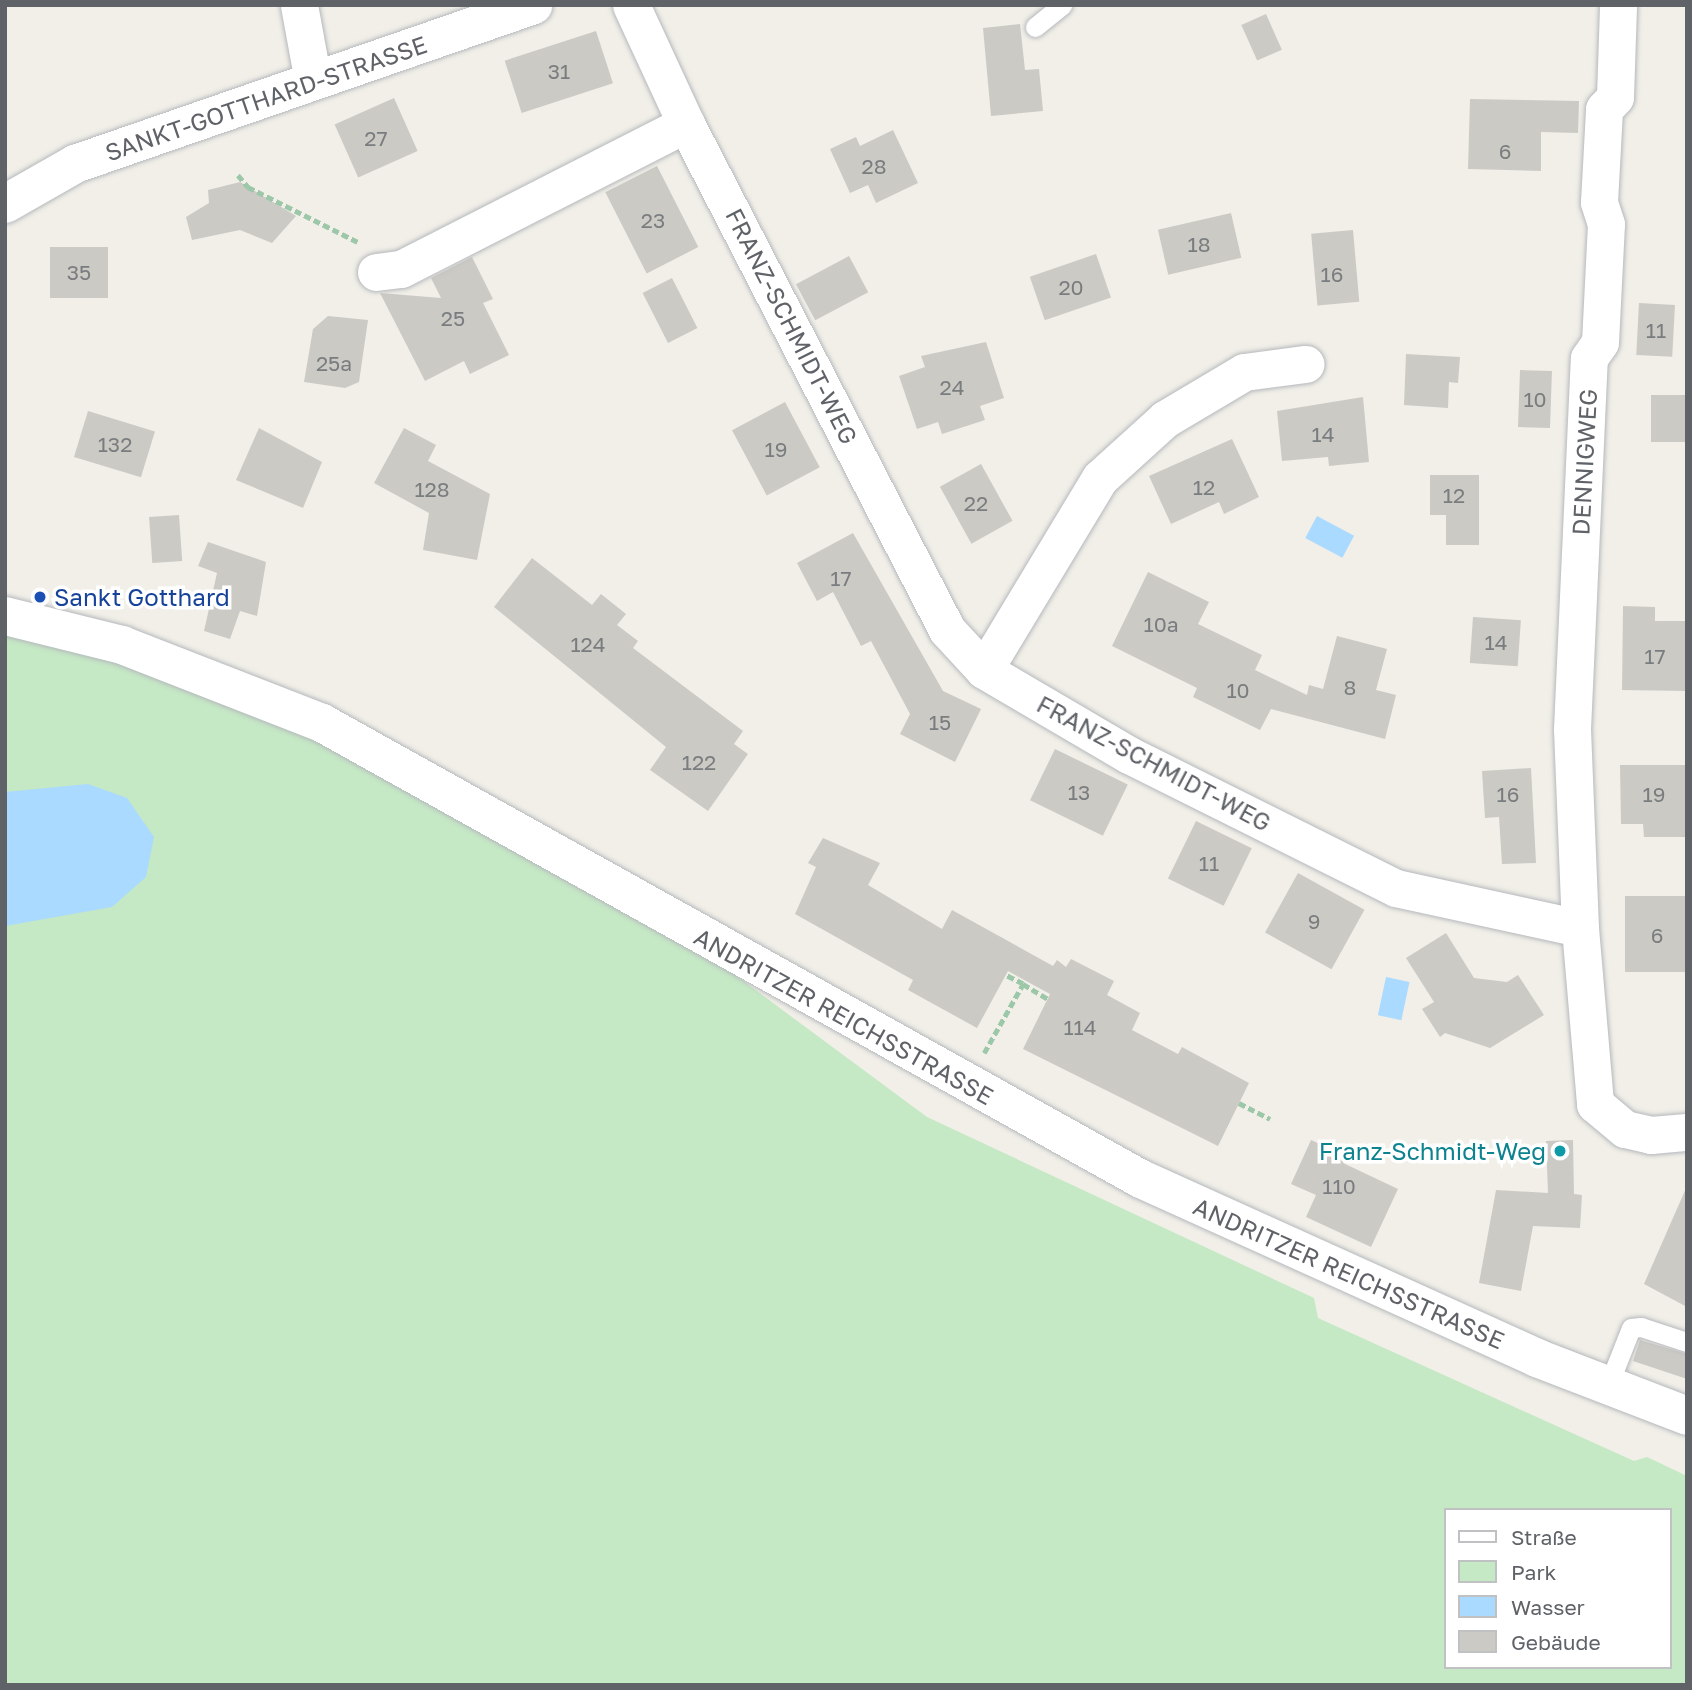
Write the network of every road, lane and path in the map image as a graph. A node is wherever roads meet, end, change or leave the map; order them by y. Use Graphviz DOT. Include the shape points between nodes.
graph roads {
  1 [pos="299,5"];
  2 [pos="533,5"];
  3 [pos="631,5"];
  4 [pos="1062,5"];
  5 [pos="1618,5"];
  6 [pos="1035,27"];
  7 [pos="313,81"];
  8 [pos="686,124"];
  9 [pos="238,175"];
  10 [pos="5,204"];
  11 [pos="376,272"];
  12 [pos="1304,364"];
  13 [pos="5,616"];
  14 [pos="984,670"];
  15 [pos="1580,928"];
  16 [pos="1006,975"];
  17 [pos="1023,985"];
  18 [pos="1048,999"];
  19 [pos="966,1084"];
  20 [pos="1239,1103"];
  21 [pos="1270,1119"];
  22 [pos="1687,1132"];
  23 [pos="1687,1342"];
  24 [pos="1608,1386"];
  25 [pos="1687,1416"];
  1 -- 7 [label="street"];
  2 -- 7 [label="street, SANKT-GOTTHARD-STRASSE"];
  3 -- 8 [label="street, FRANZ-SCHMIDT-WEG"];
  4 -- 6 [label="lane"];
  5 -- 15 [label="street, DENNIGWEG" via="1615,97 1604,109 1599,202 1606,224 1600,341 1589,358 1572,729"];
  7 -- 10 [label="street, SANKT-GOTTHARD-STRASSE" via="75,164"];
  8 -- 11 [label="street" via="401,269"];
  8 -- 14 [label="street, FRANZ-SCHMIDT-WEG" via="947,630"];
  9 -- 11 [label="path" via="248,187 362,244"];
  12 -- 14 [label="street" via="1244,372 1165,419 1100,478"];
  13 -- 19 [label="street, ANDRITZER REICHSSTRASSE" via="122,645 323,723"];
  14 -- 15 [label="street, FRANZ-SCHMIDT-WEG" via="1129,755 1396,888"];
  15 -- 22 [label="street" via="1595,1104 1625,1129"];
  16 -- 17 [label="path"];
  17 -- 18 [label="path"];
  17 -- 19 [label="path"];
  19 -- 24 [label="street, ANDRITZER REICHSSTRASSE" via="1142,1179"];
  20 -- 21 [label="path"];
  23 -- 24 [label="lane" via="1641,1326 1631,1328"];
  24 -- 25 [label="street, ANDRITZER REICHSSTRASSE"];
}
